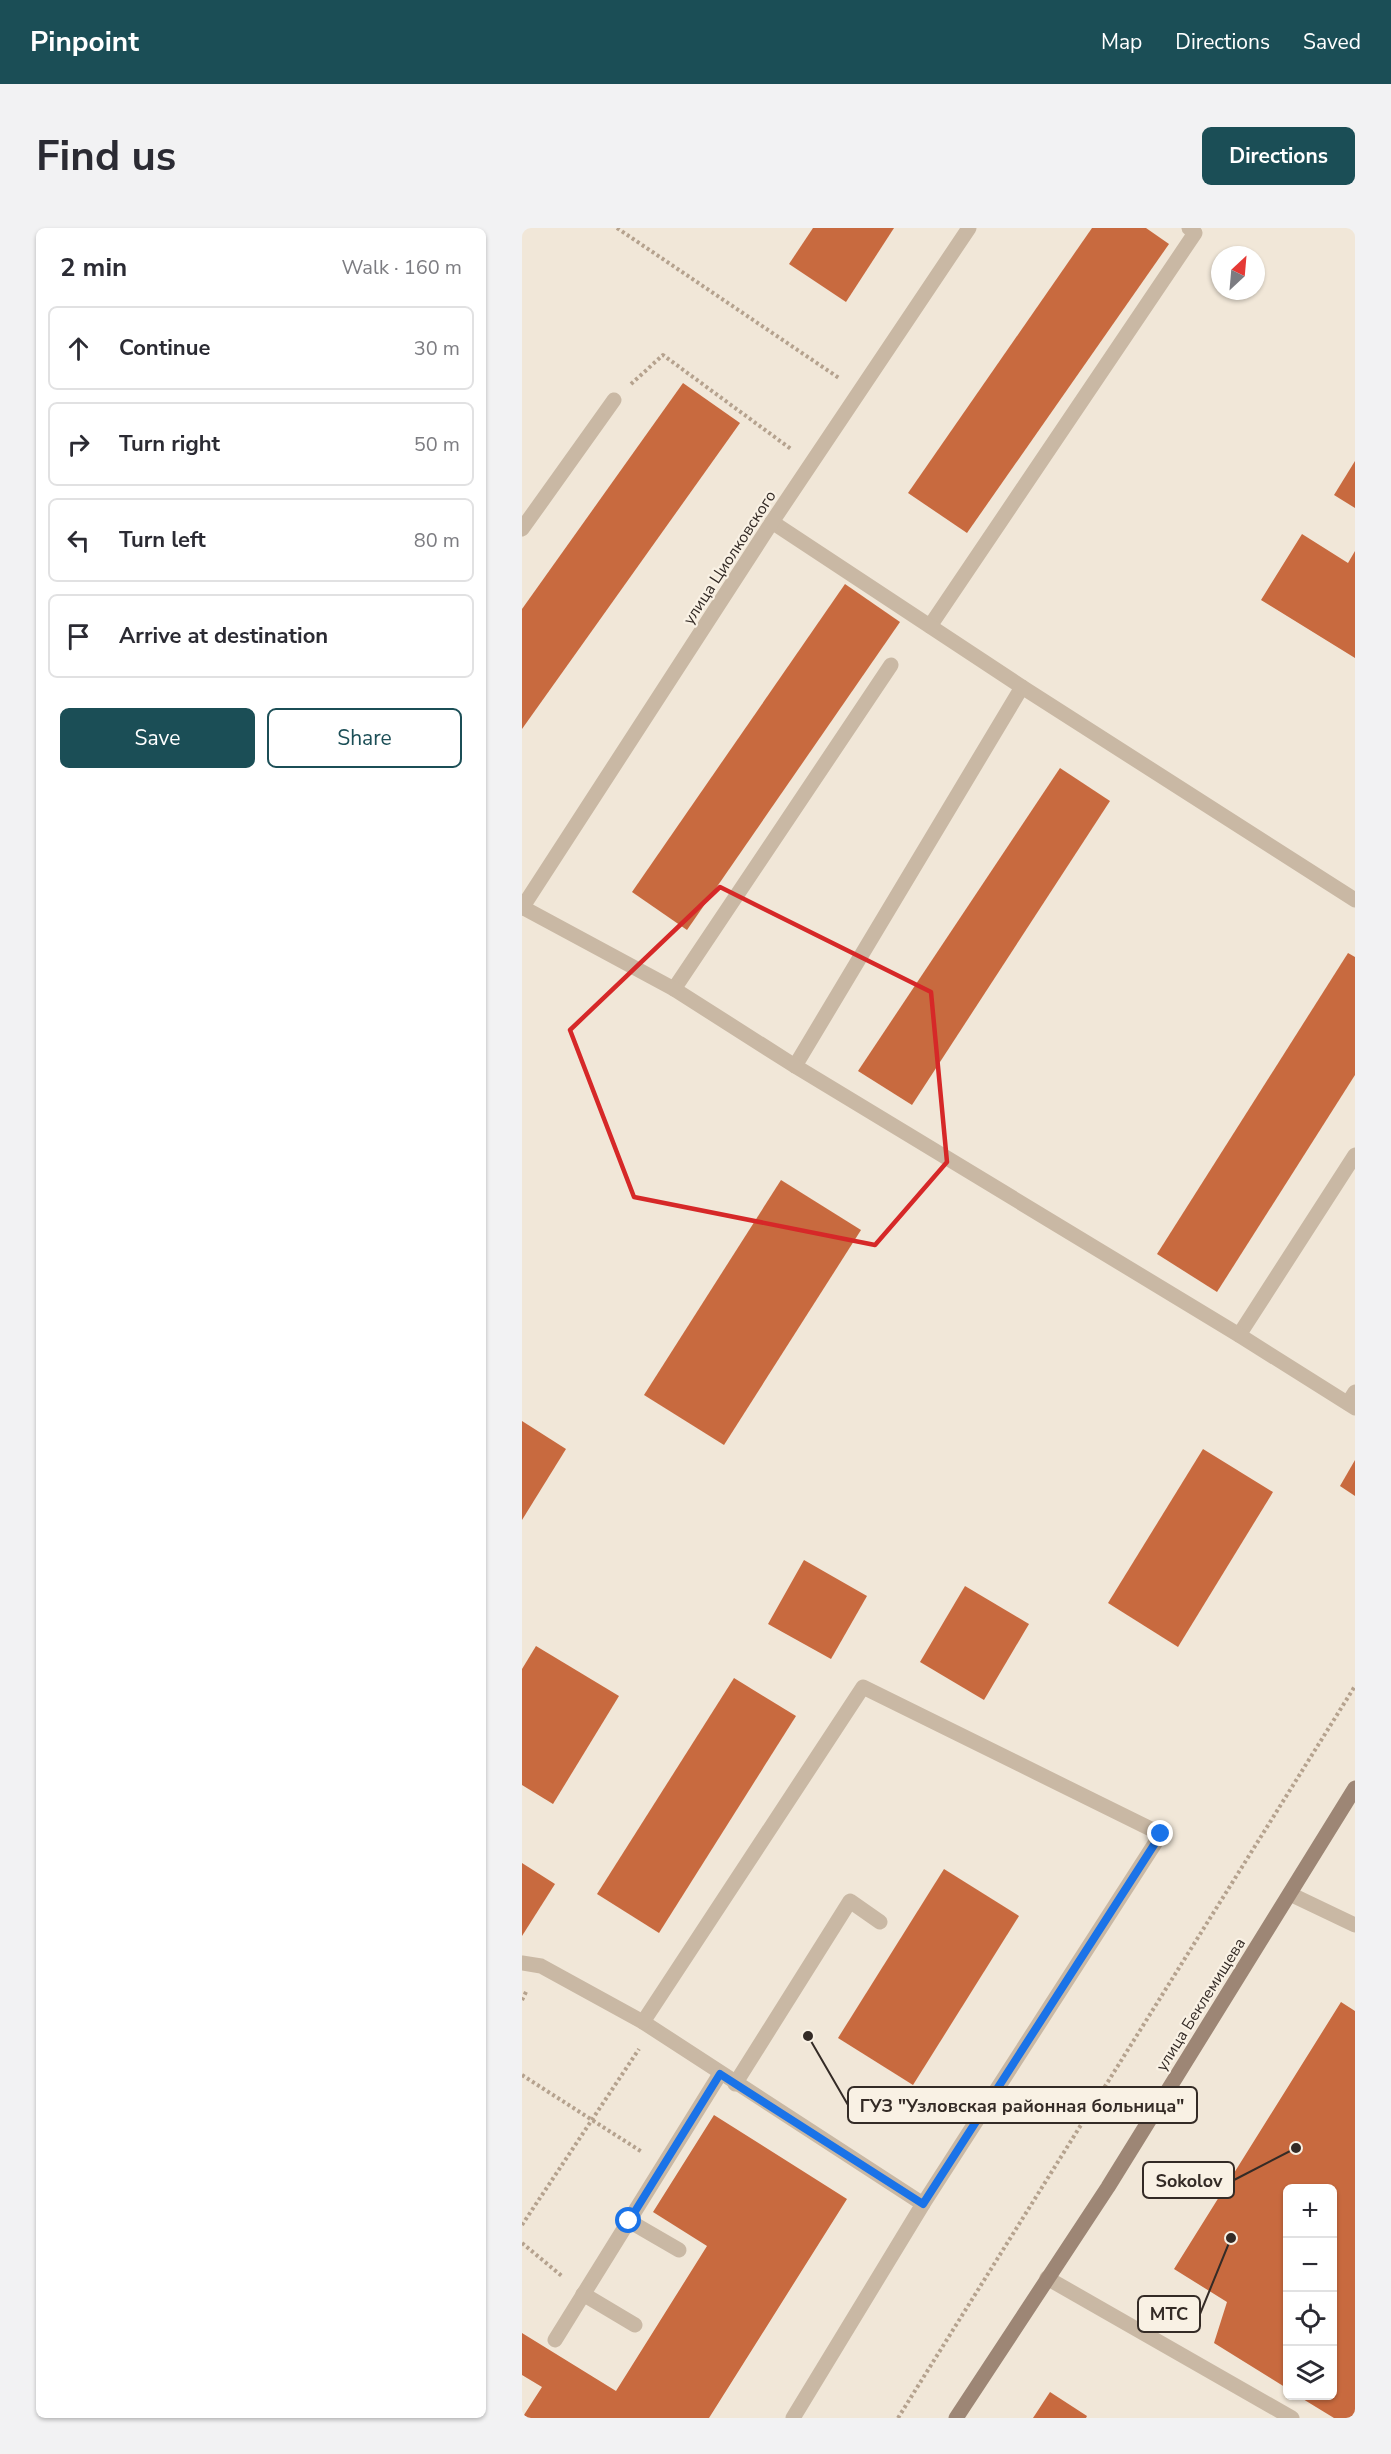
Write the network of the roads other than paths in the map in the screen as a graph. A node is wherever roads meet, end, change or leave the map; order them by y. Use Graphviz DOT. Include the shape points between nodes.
graph roads {
  1 [pos="969,228"];
  2 [pos="1189,228"];
  3 [pos="614,400"];
  4 [pos="772,522"];
  5 [pos="522,529"];
  6 [pos="930,626"];
  7 [pos="891,665"];
  8 [pos="1022,687"];
  9 [pos="1355,900"];
  10 [pos="522,907"];
  11 [pos="674,989"];
  12 [pos="795,1066"];
  13 [pos="1355,1155"];
  14 [pos="1239,1335"];
  15 [pos="1352,1401"];
  16 [pos="1355,1788"];
  17 [pos="1290,1894"];
  18 [pos="880,1922"];
  19 [pos="1355,1925"];
  20 [pos="522,1963"];
  21 [pos="648,2025"];
  22 [pos="720,2074"];
  23 [pos="735,2084"];
  24 [pos="923,2204"];
  25 [pos="629,2221"];
  26 [pos="679,2250"];
  27 [pos="1047,2278"];
  28 [pos="583,2294"];
  29 [pos="635,2325"];
  30 [pos="555,2340"];
  31 [pos="793,2418"];
  32 [pos="956,2418"];
  33 [pos="1292,2418"];
  1 -- 4 [label="street, улица Циолковского"];
  2 -- 6 [label="street" via="1195,233"];
  3 -- 5 [label="street"];
  4 -- 6 [label="street"];
  4 -- 10 [label="street, улица Циолковского"];
  6 -- 8 [label="street"];
  7 -- 11 [label="street"];
  8 -- 9 [label="street"];
  8 -- 12 [label="street"];
  10 -- 11 [label="street"];
  11 -- 12 [label="street"];
  12 -- 14 [label="street"];
  13 -- 14 [label="street"];
  14 -- 15 [label="street"];
  16 -- 17 [label="main road, улица Беклемищева"];
  17 -- 19 [label="street"];
  17 -- 27 [label="main road, улица Беклемищева"];
  18 -- 23 [label="street" via="850,1901"];
  20 -- 21 [label="street" via="541,1966"];
  21 -- 22 [label="street"];
  21 -- 24 [label="street" via="863,1687 1161,1834"];
  22 -- 23 [label="street"];
  22 -- 25 [label="street"];
  23 -- 24 [label="street"];
  24 -- 31 [label="street"];
  25 -- 26 [label="street"];
  25 -- 28 [label="street"];
  27 -- 32 [label="main road, улица Беклемищева"];
  27 -- 33 [label="street"];
  28 -- 29 [label="street"];
  28 -- 30 [label="street"];
}
